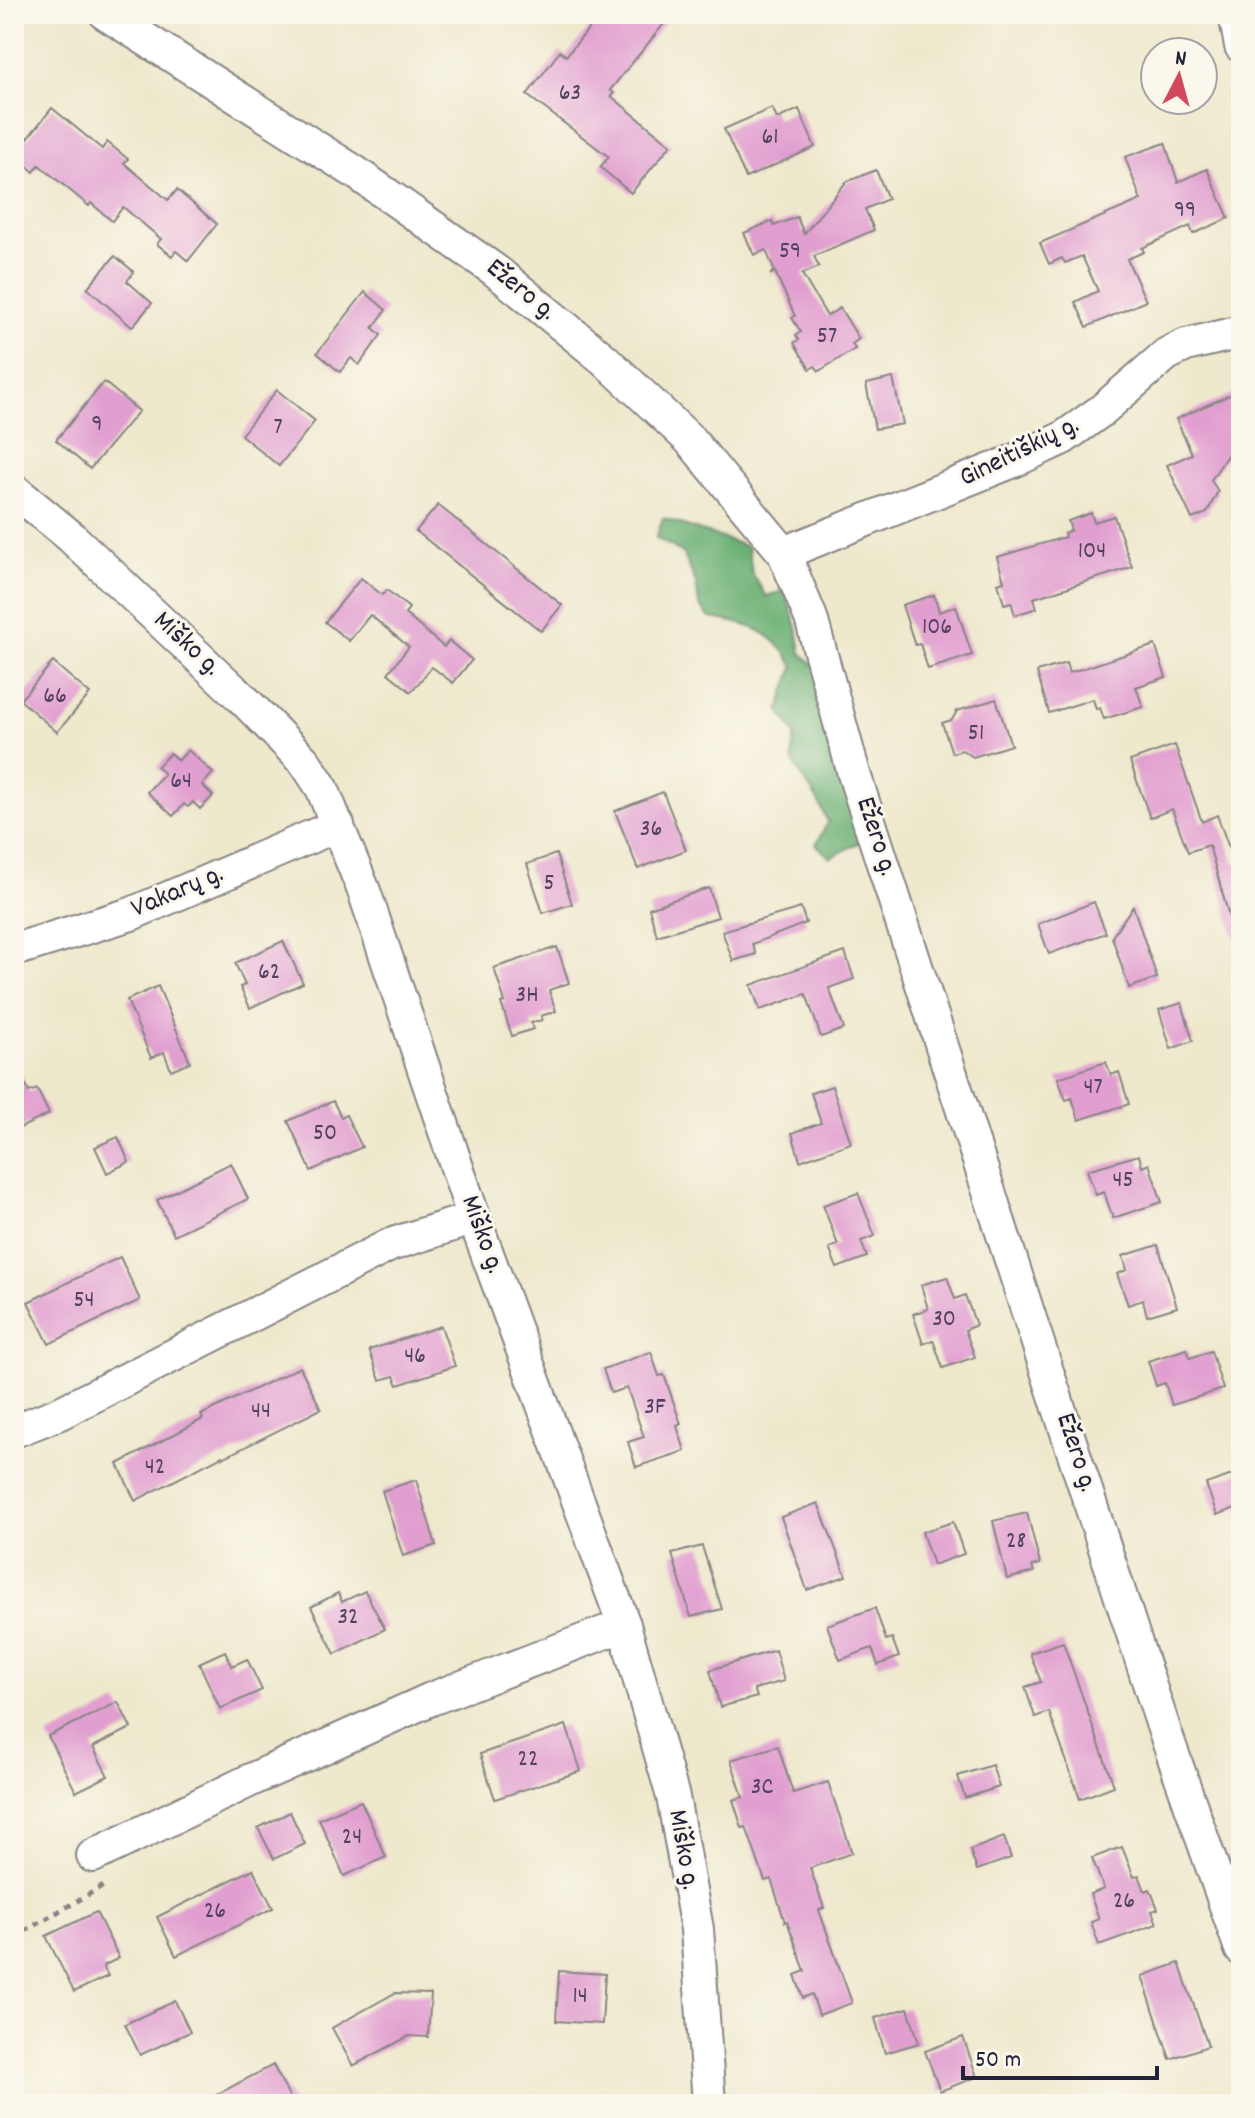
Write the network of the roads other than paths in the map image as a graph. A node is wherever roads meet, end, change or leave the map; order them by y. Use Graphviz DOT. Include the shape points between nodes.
graph roads {
  1 [pos="106,14"];
  2 [pos="1235,14"];
  3 [pos="1241,46"];
  4 [pos="1241,332"];
  5 [pos="14,490"];
  6 [pos="784,553"];
  7 [pos="338,825"];
  8 [pos="14,950"];
  9 [pos="474,1218"];
  10 [pos="14,1431"];
  11 [pos="624,1625"];
  12 [pos="100,1870"];
  13 [pos="1241,1949"];
  14 [pos="709,2104"];
  1 -- 6 [label="street, Ežero g." via="406,205 496,271 605,360 690,440"];
  2 -- 3 [label="street"];
  4 -- 6 [label="street, Gineitiškių g." via="1167,354 1063,438"];
  5 -- 7 [label="street, Miško g." via="81,545 281,737 322,788"];
  6 -- 13 [label="street, Ežero g." via="811,618 854,774 1165,1732"];
  7 -- 8 [label="street, Vakarų g." via="131,914"];
  7 -- 9 [label="street, Miško g."];
  9 -- 10 [label="street" via="390,1245 60,1413"];
  9 -- 11 [label="street, Miško g."];
  11 -- 12 [label="street" via="431,1699 255,1778"];
  11 -- 14 [label="street, Miško g." via="673,1797 694,1915"];
}
